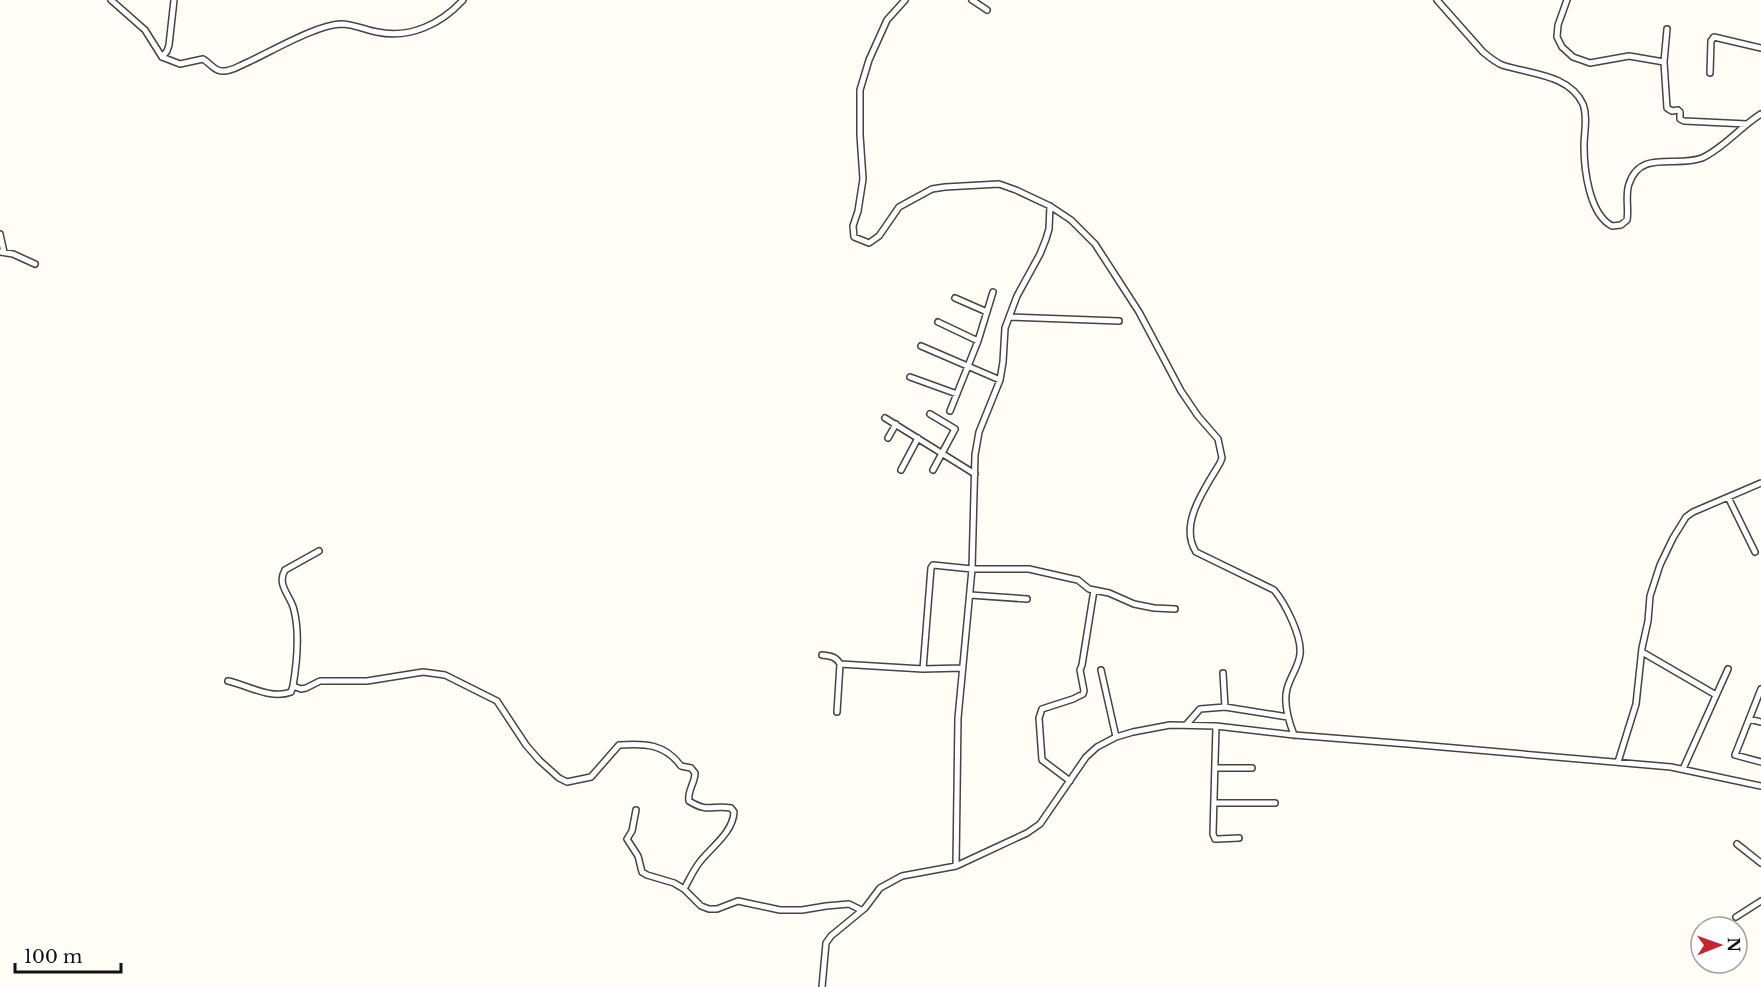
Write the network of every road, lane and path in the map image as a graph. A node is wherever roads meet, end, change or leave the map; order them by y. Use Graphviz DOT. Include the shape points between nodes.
graph roads {
  1 [pos="111,0"];
  2 [pos="174,0"];
  3 [pos="463,0"];
  4 [pos="905,0"];
  5 [pos="972,0"];
  6 [pos="1437,0"];
  7 [pos="1567,0"];
  8 [pos="987,10"];
  9 [pos="1667,29"];
  10 [pos="1761,48"];
  11 [pos="162,57"];
  12 [pos="1664,62"];
  13 [pos="1710,73"];
  14 [pos="1761,114"];
  15 [pos="1748,124"];
  16 [pos="1050,206"];
  17 [pos="0,234"];
  18 [pos="2,252"];
  19 [pos="35,264"];
  20 [pos="993,292"];
  21 [pos="955,298"];
  22 [pos="987,312"];
  23 [pos="1009,317"];
  24 [pos="1119,321"];
  25 [pos="938,322"];
  26 [pos="978,341"];
  27 [pos="921,346"];
  28 [pos="967,366"];
  29 [pos="910,377"];
  30 [pos="1000,380"];
  31 [pos="957,394"];
  32 [pos="950,411"];
  33 [pos="930,414"];
  34 [pos="885,418"];
  35 [pos="896,424"];
  36 [pos="888,438"];
  37 [pos="918,438"];
  38 [pos="943,453"];
  39 [pos="902,470"];
  40 [pos="933,470"];
  41 [pos="975,474"];
  42 [pos="1761,483"];
  43 [pos="1728,496"];
  44 [pos="319,551"];
  45 [pos="1755,552"];
  46 [pos="972,569"];
  47 [pos="1094,590"];
  48 [pos="970,595"];
  49 [pos="1027,600"];
  50 [pos="1175,609"];
  51 [pos="1642,652"];
  52 [pos="822,655"];
  53 [pos="840,664"];
  54 [pos="962,668"];
  55 [pos="923,669"];
  56 [pos="1728,669"];
  57 [pos="1101,670"];
  58 [pos="1223,673"];
  59 [pos="228,681"];
  60 [pos="293,686"];
  61 [pos="1761,689"];
  62 [pos="1716,695"];
  63 [pos="1225,707"];
  64 [pos="837,712"];
  65 [pos="1288,717"];
  66 [pos="1749,719"];
  67 [pos="1761,722"];
  68 [pos="1186,725"];
  69 [pos="1216,726"];
  70 [pos="1294,735"];
  71 [pos="1116,738"];
  72 [pos="1618,762"];
  73 [pos="1761,762"];
  74 [pos="1216,768"];
  75 [pos="1252,768"];
  76 [pos="1683,769"];
  77 [pos="1070,781"];
  78 [pos="1761,784"];
  79 [pos="1214,802"];
  80 [pos="1275,803"];
  81 [pos="636,810"];
  82 [pos="1239,838"];
  83 [pos="1737,844"];
  84 [pos="1761,863"];
  85 [pos="956,866"];
  86 [pos="684,889"];
  87 [pos="1761,901"];
  88 [pos="861,910"];
  89 [pos="1739,915"];
  90 [pos="822,987"];
  1 -- 11 [label="street" via="145,30"];
  2 -- 11 [label="street" via="169,45"];
  3 -- 11 [label="street" via="440,20 417,32 380,33 340,24 295,39 228,71 216,70 203,59 180,64"];
  4 -- 16 [label="street" via="887,20 860,90 863,179 854,237 869,243 879,236 899,207 945,187 999,184"];
  5 -- 8 [label="street"];
  6 -- 15 [label="street" via="1490,58 1502,65 1545,75 1578,97 1585,111 1584,147 1590,193 1601,217 1610,225 1625,224 1629,184 1642,165 1698,159"];
  7 -- 12 [label="street" via="1557,37 1574,57 1590,63 1629,56"];
  9 -- 12 [label="street"];
  10 -- 13 [label="street" via="1714,37"];
  12 -- 15 [label="street" via="1666,108 1678,110 1680,120"];
  14 -- 15 [label="street"];
  16 -- 23 [label="street" via="1046,239"];
  16 -- 65 [label="street" via="1095,244 1181,391 1218,440 1222,458 1201,496 1190,541 1196,552 1274,590 1282,599 1296,632 1300,654 1286,691"];
  17 -- 18 [label="street"];
  18 -- 19 [label="street"];
  20 -- 22 [label="street"];
  21 -- 22 [label="street"];
  22 -- 26 [label="street"];
  23 -- 24 [label="street"];
  23 -- 30 [label="street"];
  25 -- 26 [label="street"];
  26 -- 28 [label="street"];
  27 -- 28 [label="street"];
  28 -- 30 [label="street"];
  28 -- 31 [label="street"];
  29 -- 31 [label="street"];
  30 -- 41 [label="street" via="979,432"];
  31 -- 32 [label="street"];
  33 -- 38 [label="street" via="955,429"];
  34 -- 35 [label="street"];
  35 -- 36 [label="street"];
  35 -- 37 [label="street"];
  37 -- 38 [label="street"];
  37 -- 39 [label="street"];
  38 -- 40 [label="street"];
  38 -- 41 [label="street"];
  41 -- 46 [label="street"];
  42 -- 43 [label="street"];
  43 -- 45 [label="street"];
  43 -- 51 [label="street" via="1686,517 1673,538 1650,596"];
  44 -- 60 [label="street" via="282,575 297,625"];
  46 -- 47 [label="street" via="1029,569 1078,580"];
  46 -- 48 [label="street"];
  46 -- 55 [label="street" via="937,565 931,568"];
  47 -- 50 [label="street" via="1144,607"];
  47 -- 77 [label="street" via="1080,670 1083,694 1042,709 1039,718 1042,760"];
  48 -- 49 [label="street"];
  48 -- 54 [label="street"];
  51 -- 62 [label="street"];
  51 -- 72 [label="street" via="1636,704"];
  52 -- 53 [label="street" via="831,656"];
  53 -- 55 [label="street"];
  53 -- 64 [label="street"];
  54 -- 55 [label="street"];
  54 -- 85 [label="street"];
  56 -- 62 [label="street"];
  57 -- 71 [label="street"];
  58 -- 63 [label="street"];
  59 -- 60 [label="street" via="260,692 285,694"];
  60 -- 86 [label="street" via="301,689 320,681 367,681 423,672 445,675 497,701 532,753 567,782 591,777 619,745 664,749 681,766 695,773 689,801 703,808 726,807 734,812 725,834 698,865"];
  61 -- 66 [label="street"];
  62 -- 76 [label="street"];
  63 -- 65 [label="street"];
  63 -- 68 [label="street" via="1200,709"];
  65 -- 70 [label="street"];
  66 -- 67 [label="street"];
  66 -- 73 [label="street" via="1735,755"];
  68 -- 69 [label="street"];
  68 -- 71 [label="street" via="1147,729"];
  69 -- 70 [label="street"];
  69 -- 74 [label="street"];
  70 -- 72 [label="street"];
  71 -- 77 [label="street" via="1091,752"];
  72 -- 76 [label="street"];
  74 -- 75 [label="street"];
  74 -- 79 [label="street"];
  76 -- 78 [label="street"];
  77 -- 85 [label="street" via="1040,824"];
  79 -- 80 [label="street"];
  79 -- 82 [label="street" via="1214,837"];
  81 -- 86 [label="street" via="627,839 638,856 640,870"];
  83 -- 84 [label="street"];
  85 -- 88 [label="street" via="902,876 880,888"];
  86 -- 88 [label="street" via="709,909 745,902 780,910 849,904"];
  87 -- 89 [label="street"];
  88 -- 90 [label="street" via="826,943"];
}
